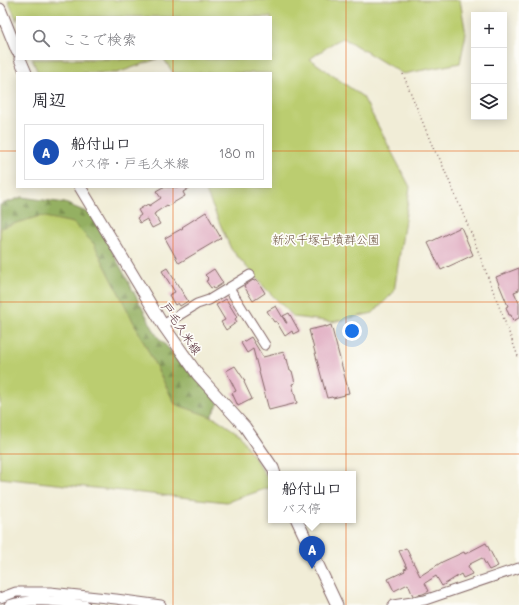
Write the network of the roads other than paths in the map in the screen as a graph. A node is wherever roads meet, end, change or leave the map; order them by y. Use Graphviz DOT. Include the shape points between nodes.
graph roads {
  1 [pos="0,9"];
  2 [pos="16,49"];
  3 [pos="20,60"];
  4 [pos="26,72"];
  5 [pos="81,188"];
  6 [pos="250,275"];
  7 [pos="228,288"];
  8 [pos="163,325"];
  9 [pos="266,345"];
  10 [pos="274,471"];
  11 [pos="298,523"];
  12 [pos="519,568"];
  13 [pos="0,598"];
  14 [pos="9,605"];
  15 [pos="85,605"];
  16 [pos="161,605"];
  17 [pos="337,605"];
  18 [pos="393,605"];
  1 -- 2 [label="main road"];
  3 -- 4 [label="main road"];
  5 -- 8 [label="main road, 戸毛久米線"];
  6 -- 7 [label="street"];
  7 -- 8 [label="street"];
  7 -- 9 [label="street"];
  8 -- 10 [label="main road, 戸毛久米線" via="198,375 245,427"];
  11 -- 17 [label="main road"];
  12 -- 18 [label="street" via="425,600"];
  13 -- 16 [label="street" via="16,592 50,592"];
  14 -- 15 [label="street" via="29,600"];
}
